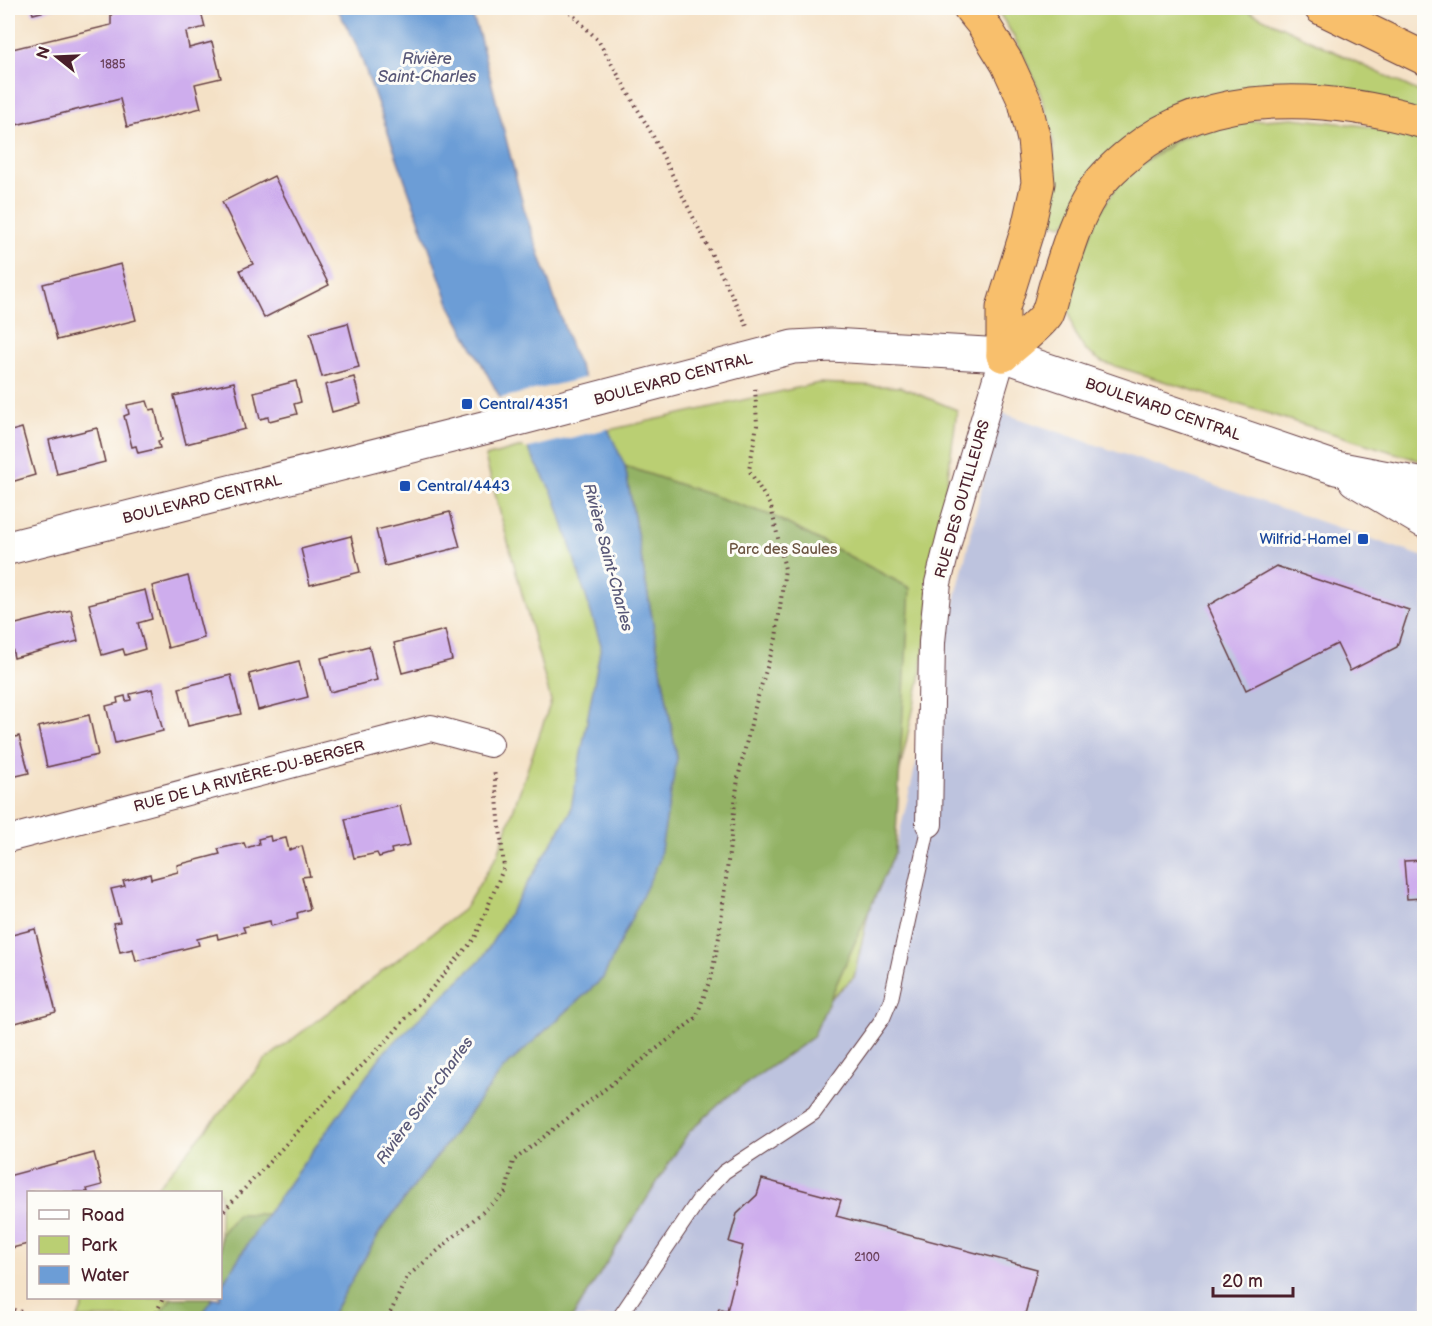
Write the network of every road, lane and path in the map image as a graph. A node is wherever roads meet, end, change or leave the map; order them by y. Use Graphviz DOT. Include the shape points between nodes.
graph roads {
  1 [pos="566,8"];
  2 [pos="970,8"];
  3 [pos="1321,8"];
  4 [pos="1425,58"];
  5 [pos="1425,122"];
  6 [pos="752,335"];
  7 [pos="1004,355"];
  8 [pos="755,380"];
  9 [pos="1336,468"];
  10 [pos="1425,485"];
  11 [pos="1425,521"];
  12 [pos="8,548"];
  13 [pos="490,744"];
  14 [pos="929,824"];
  15 [pos="8,839"];
  16 [pos="222,1213"];
  17 [pos="163,1299"];
  18 [pos="8,1308"];
  19 [pos="34,1318"];
  20 [pos="154,1318"];
  21 [pos="388,1318"];
  22 [pos="619,1318"];
  1 -- 6 [label="path" via="598,40 653,136"];
  2 -- 7 [label="highway" via="1007,63 1025,102 1034,140 1038,183 1029,228 1003,308"];
  3 -- 4 [label="highway"];
  5 -- 7 [label="highway" via="1357,106 1291,101 1237,106 1170,127 1118,163 1091,193 1072,233 1046,315"];
  7 -- 9 [label="street, BOULEVARD CENTRAL"];
  7 -- 12 [label="street, BOULEVARD CENTRAL" via="831,345 793,347"];
  7 -- 14 [label="street, RUE DES OUTILLEURS" via="938,583 932,642"];
  8 -- 21 [label="path" via="757,425 749,470 771,507 785,569 776,638 738,778 712,974 696,1018 513,1161 506,1192 407,1277"];
  9 -- 10 [label="street, BOULEVARD CENTRAL"];
  9 -- 11 [label="street, BOULEVARD CENTRAL"];
  13 -- 15 [label="street, RUE DE LA RIVIÈRE-DU-BERGER" via="431,728"];
  13 -- 16 [label="path" via="504,867 475,938 388,1038"];
  14 -- 22 [label="lane" via="891,999 883,1018 814,1113 724,1172 700,1198"];
  17 -- 20 [label="path"];
  18 -- 19 [label="path"];
}
